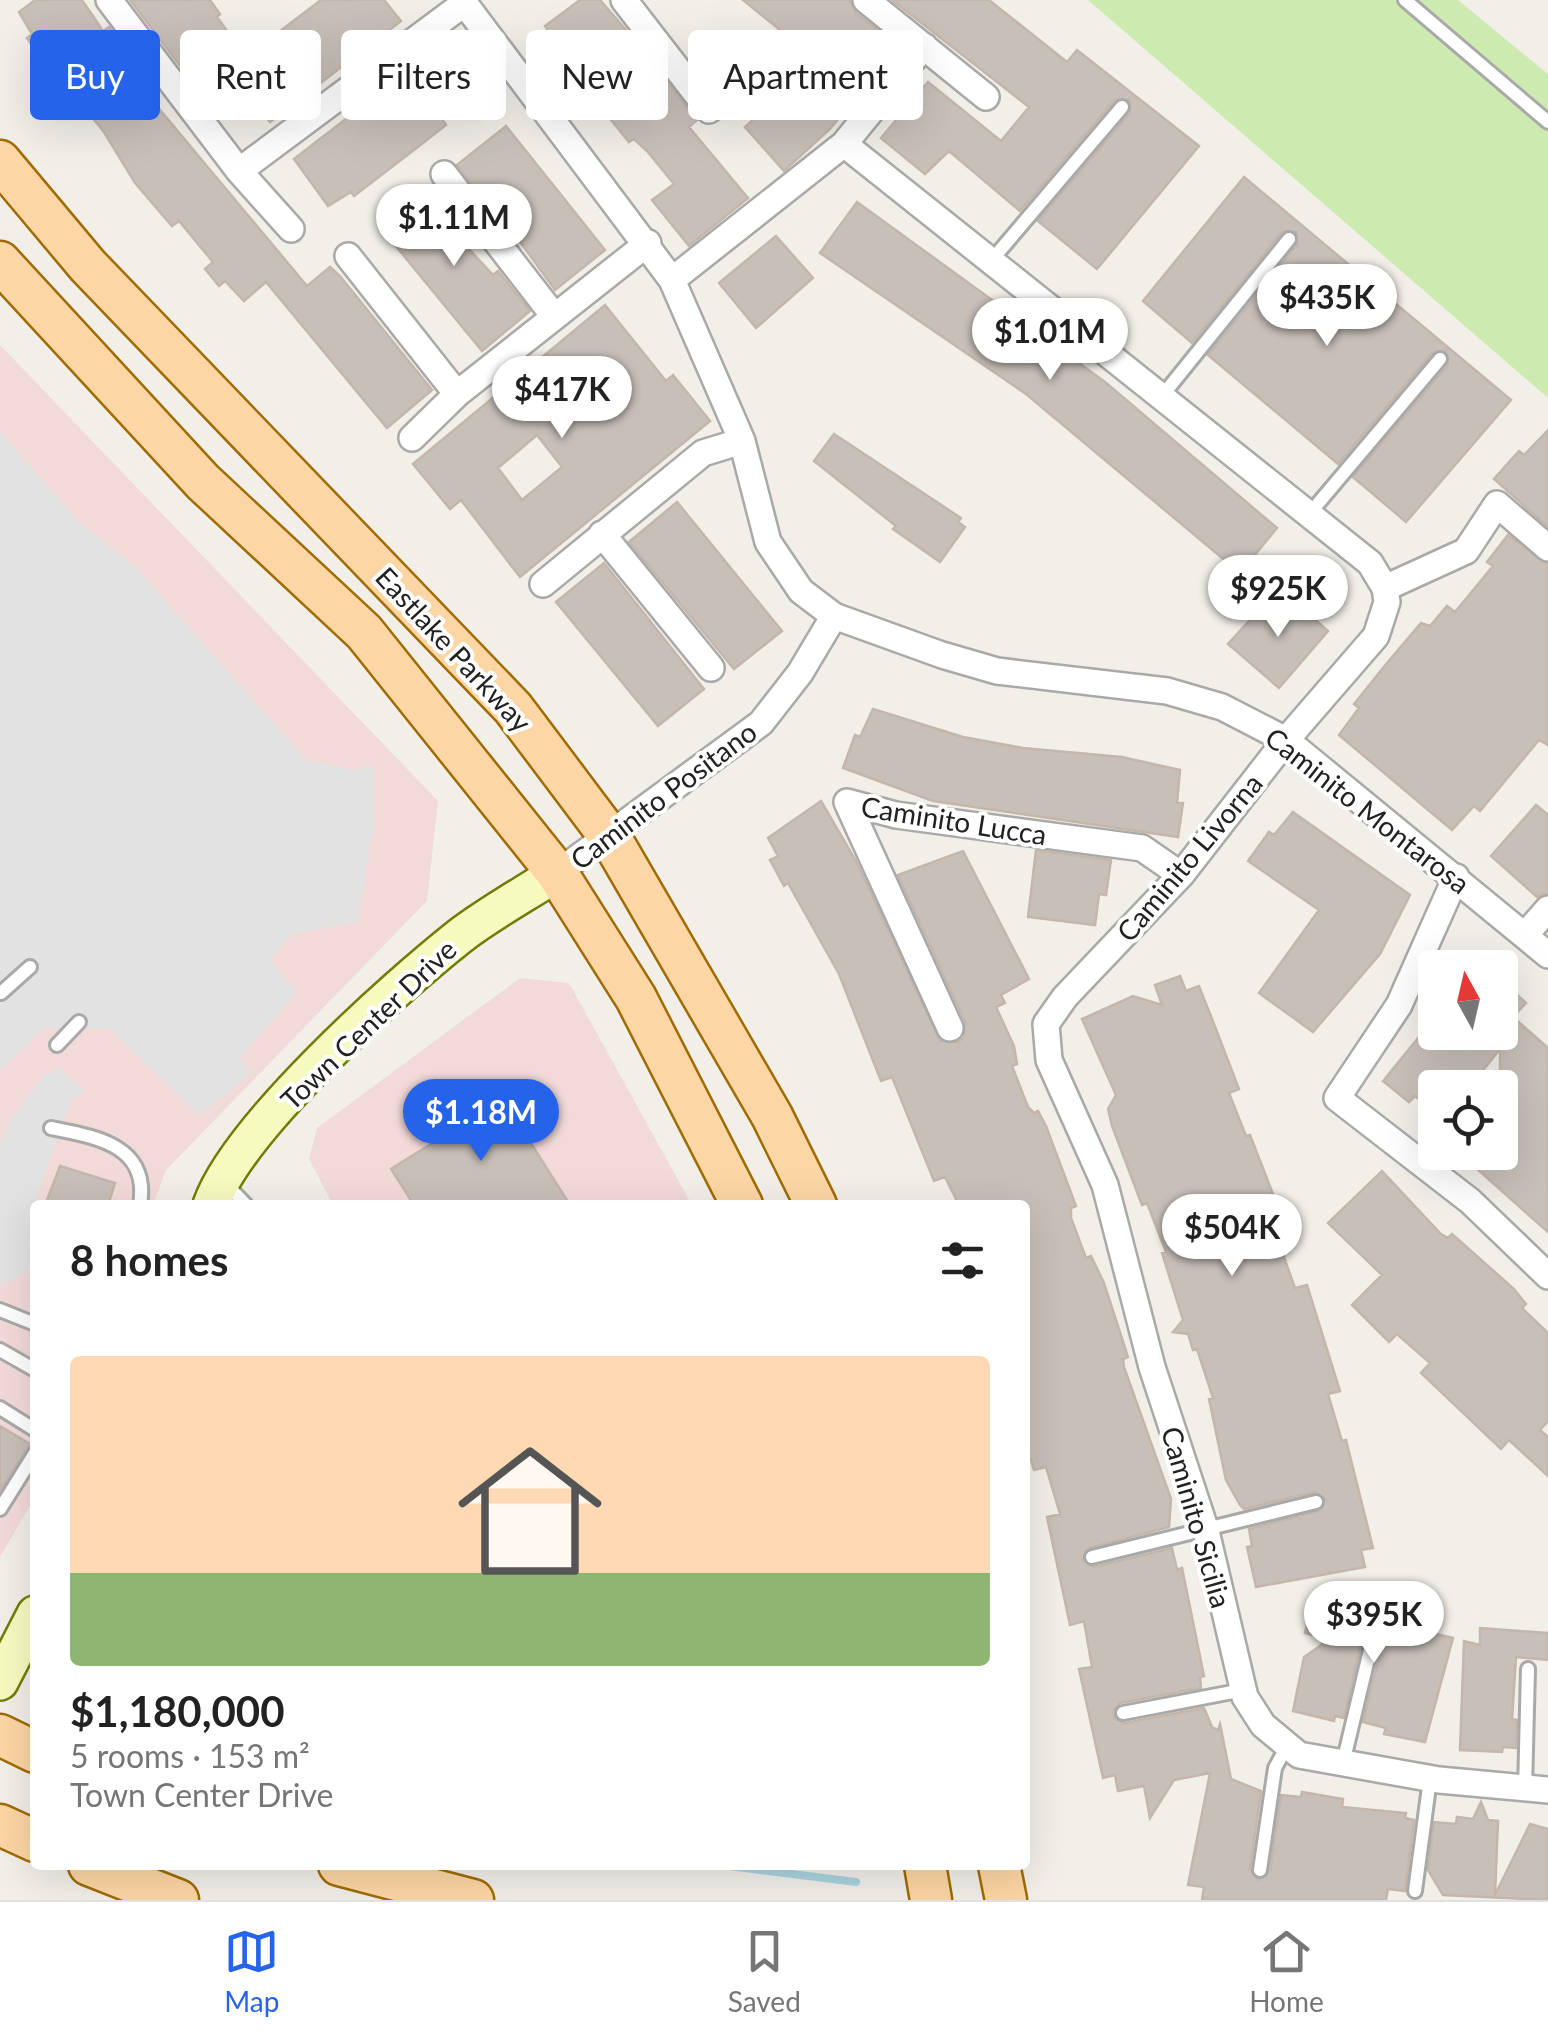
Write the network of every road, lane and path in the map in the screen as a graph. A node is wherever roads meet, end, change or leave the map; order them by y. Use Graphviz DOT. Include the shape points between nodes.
graph roads {
  1 [pos="109,0"];
  2 [pos="624,0"];
  3 [pos="866,0"];
  4 [pos="1404,0"];
  5 [pos="462,2"];
  6 [pos="924,46"];
  7 [pos="688,83"];
  8 [pos="986,98"];
  9 [pos="1122,107"];
  10 [pos="1548,122"];
  11 [pos="844,144"];
  12 [pos="0,161"];
  13 [pos="239,172"];
  14 [pos="444,174"];
  15 [pos="292,229"];
  16 [pos="1289,240"];
  17 [pos="648,243"];
  18 [pos="348,256"];
  19 [pos="991,261"];
  20 [pos="0,262"];
  21 [pos="672,280"];
  22 [pos="554,316"];
  23 [pos="1440,359"];
  24 [pos="457,394"];
  25 [pos="1162,396"];
  26 [pos="412,438"];
  27 [pos="742,442"];
  28 [pos="1310,512"];
  29 [pos="602,534"];
  30 [pos="1548,548"];
  31 [pos="543,584"];
  32 [pos="1385,588"];
  33 [pos="834,616"];
  34 [pos="711,668"];
  35 [pos="1286,740"];
  36 [pos="610,837"];
  37 [pos="557,874"];
  38 [pos="1182,875"];
  39 [pos="1456,876"];
  40 [pos="1548,909"];
  41 [pos="1525,935"];
  42 [pos="1548,955"];
  43 [pos="30,967"];
  44 [pos="1,993"];
  45 [pos="79,1022"];
  46 [pos="1046,1024"];
  47 [pos="950,1028"];
  48 [pos="57,1045"];
  49 [pos="51,1128"];
  50 [pos="216,1192"];
  51 [pos="140,1200"];
  52 [pos="739,1200"];
  53 [pos="814,1200"];
  54 [pos="1548,1276"];
  55 [pos="0,1310"];
  56 [pos="30,1322"];
  57 [pos="0,1350"];
  58 [pos="30,1367"];
  59 [pos="0,1408"];
  60 [pos="30,1427"];
  61 [pos="30,1461"];
  62 [pos="1316,1502"];
  63 [pos="0,1510"];
  64 [pos="1206,1531"];
  65 [pos="1092,1557"];
  66 [pos="30,1624"];
  67 [pos="1372,1642"];
  68 [pos="1528,1669"];
  69 [pos="0,1682"];
  70 [pos="1244,1690"];
  71 [pos="1123,1712"];
  72 [pos="0,1735"];
  73 [pos="1287,1746"];
  74 [pos="30,1750"];
  75 [pos="1343,1763"];
  76 [pos="1430,1779"];
  77 [pos="1536,1790"];
  78 [pos="0,1825"];
  79 [pos="30,1839"];
  80 [pos="103,1870"];
  81 [pos="358,1870"];
  82 [pos="926,1870"];
  83 [pos="1001,1870"];
  84 [pos="1260,1870"];
  85 [pos="1414,1891"];
  86 [pos="178,1900"];
  87 [pos="473,1900"];
  88 [pos="931,1900"];
  89 [pos="1006,1900"];
  1 -- 13 [label="street"];
  2 -- 7 [label="street"];
  3 -- 6 [label="street"];
  4 -- 10 [label="lane"];
  5 -- 13 [label="street"];
  5 -- 17 [label="street, Caminito Montarosa"];
  6 -- 8 [label="street"];
  6 -- 11 [label="street"];
  9 -- 19 [label="lane"];
  11 -- 19 [label="street"];
  11 -- 21 [label="street"];
  12 -- 36 [label="main road, Eastlake Parkway" via="88,266 513,708"];
  13 -- 15 [label="street"];
  14 -- 22 [label="street"];
  16 -- 25 [label="lane"];
  17 -- 21 [label="street, Caminito Montarosa"];
  17 -- 22 [label="street"];
  18 -- 24 [label="street"];
  19 -- 25 [label="street"];
  20 -- 37 [label="main road, Eastlake Parkway" via="203,482 364,632"];
  21 -- 27 [label="street, Caminito Montarosa"];
  22 -- 24 [label="street"];
  23 -- 28 [label="lane"];
  24 -- 26 [label="street"];
  25 -- 28 [label="street"];
  27 -- 29 [label="street" via="702,453"];
  27 -- 33 [label="street, Caminito Montarosa" via="768,542 801,590"];
  28 -- 32 [label="street" via="1370,564"];
  29 -- 31 [label="street"];
  29 -- 34 [label="street"];
  30 -- 32 [label="street" via="1496,504 1466,551"];
  32 -- 35 [label="street, Caminito Livorna" via="1376,636"];
  33 -- 35 [label="street, Caminito Montarosa" via="997,671 1167,691 1222,707"];
  33 -- 36 [label="street, Caminito Positano" via="761,723"];
  35 -- 38 [label="street, Caminito Livorna"];
  35 -- 39 [label="street, Caminito Montarosa"];
  36 -- 37 [label="street, Caminito Positano"];
  36 -- 53 [label="main road, Eastlake Parkway"];
  37 -- 50 [label="street, Town Center Drive" via="461,936 292,1092"];
  37 -- 52 [label="main road, Eastlake Parkway" via="636,998"];
  38 -- 46 [label="street, Caminito Livorna"];
  38 -- 47 [label="street, Caminito Lucca" via="1142,848 847,802"];
  39 -- 41 [label="street, Caminito Montarosa"];
  39 -- 54 [label="street" via="1399,1006 1337,1098 1470,1200"];
  40 -- 41 [label="street"];
  41 -- 42 [label="street, Caminito Montarosa"];
  43 -- 44 [label="lane"];
  45 -- 48 [label="lane"];
  46 -- 64 [label="street, Caminito Sicilia" via="1049,1060 1105,1185 1152,1368"];
  49 -- 51 [label="lane" via="110,1140 128,1152 139,1175"];
  55 -- 56 [label="lane"];
  57 -- 58 [label="lane"];
  59 -- 60 [label="lane"];
  61 -- 63 [label="lane"];
  62 -- 64 [label="lane"];
  64 -- 65 [label="lane"];
  64 -- 70 [label="street, Caminito Sicilia"];
  66 -- 69 [label="street"];
  67 -- 75 [label="lane"];
  68 -- 77 [label="lane"];
  70 -- 71 [label="lane"];
  70 -- 73 [label="street, Caminito Sicilia" via="1263,1725"];
  72 -- 74 [label="main road"];
  73 -- 75 [label="street" via="1299,1755"];
  73 -- 84 [label="lane" via="1275,1768"];
  75 -- 76 [label="street"];
  76 -- 77 [label="street"];
  76 -- 85 [label="lane"];
  78 -- 79 [label="main road"];
  80 -- 86 [label="main road"];
  81 -- 87 [label="main road"];
  82 -- 88 [label="main road"];
  83 -- 89 [label="main road"];
}
